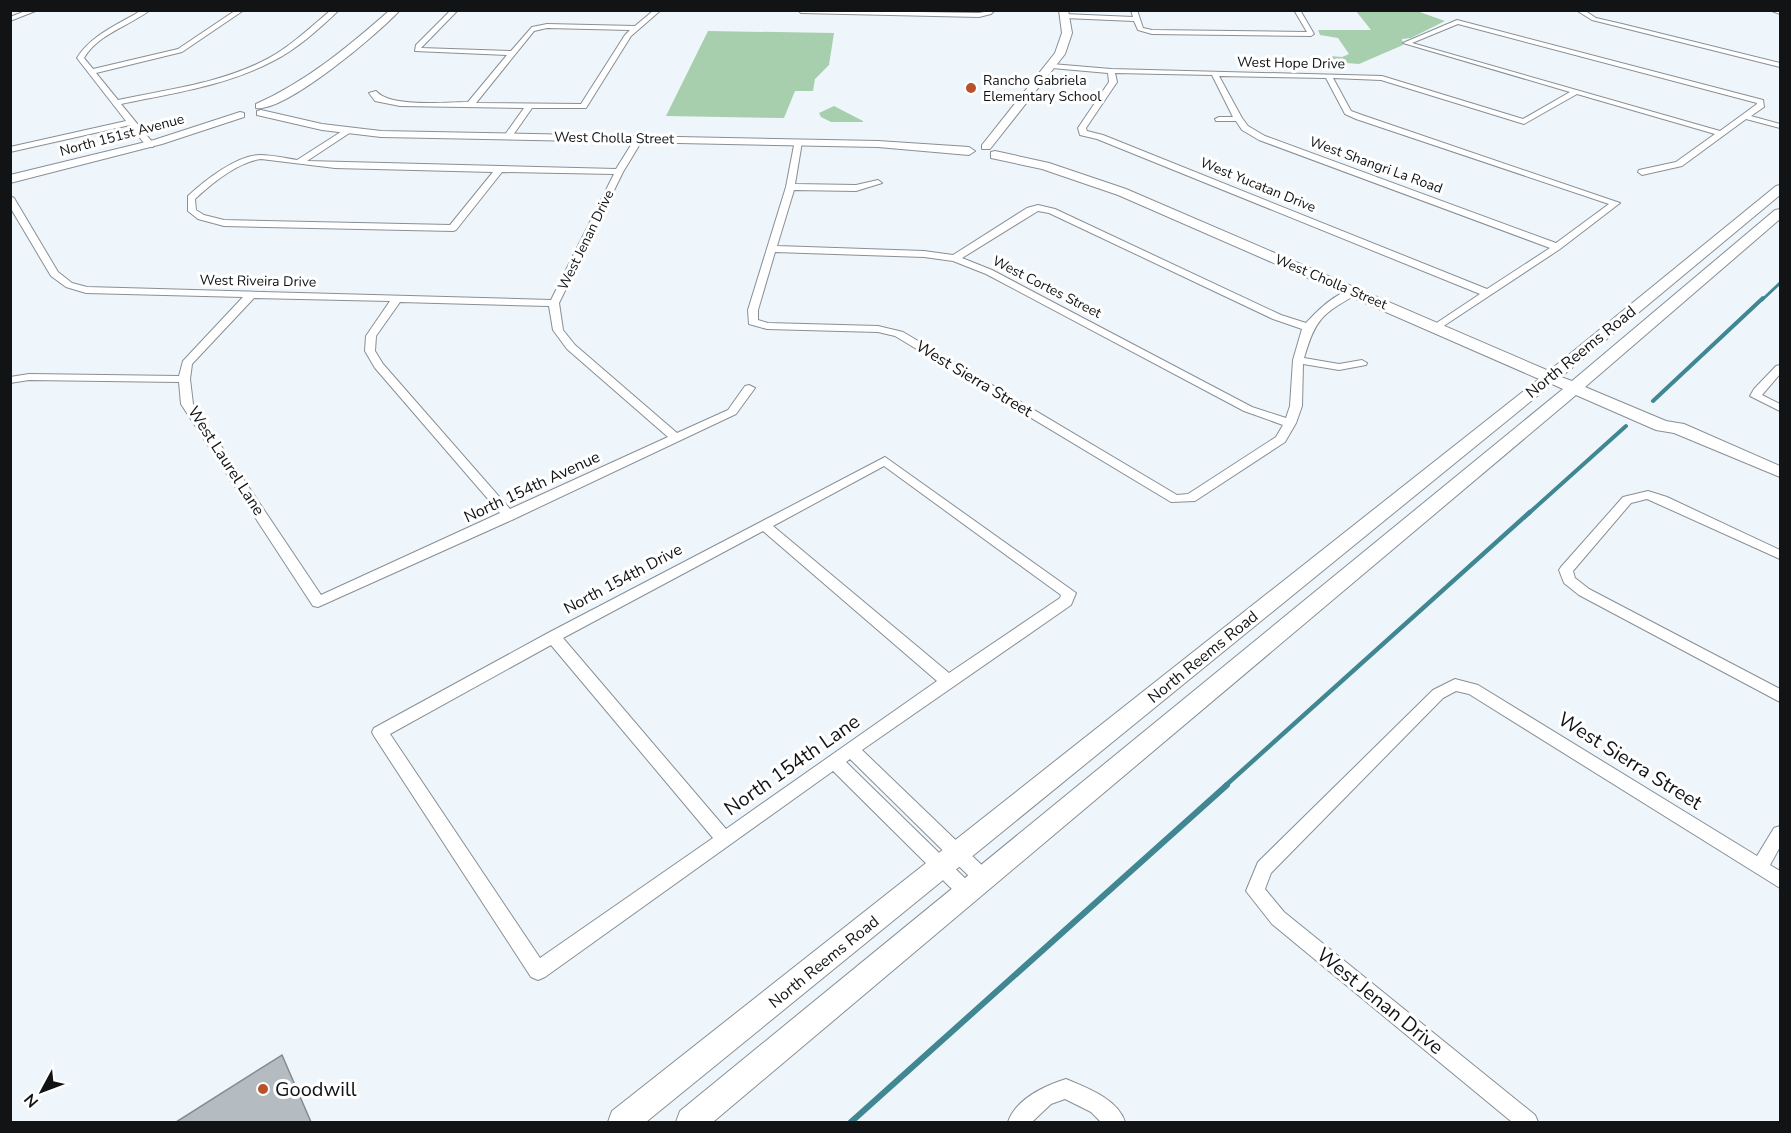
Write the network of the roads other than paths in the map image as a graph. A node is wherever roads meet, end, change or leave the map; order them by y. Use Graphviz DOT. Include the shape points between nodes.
graph roads {
  1 [pos="35,10"];
  2 [pos="147,10"];
  3 [pos="241,10"];
  4 [pos="336,10"];
  5 [pos="396,10"];
  6 [pos="455,10"];
  7 [pos="658,10"];
  8 [pos="801,10"];
  9 [pos="1297,10"];
  10 [pos="1579,10"];
  11 [pos="1774,10"];
  12 [pos="991,12"];
  13 [pos="1780,12"];
  14 [pos="1064,14"];
  15 [pos="1136,15"];
  16 [pos="10,19"];
  17 [pos="637,28"];
  18 [pos="514,53"];
  19 [pos="1780,65"];
  20 [pos="1052,66"];
  21 [pos="1111,71"];
  22 [pos="90,72"];
  23 [pos="1215,74"];
  24 [pos="1328,75"];
  25 [pos="1576,92"];
  26 [pos="373,93"];
  27 [pos="116,103"];
  28 [pos="470,106"];
  29 [pos="529,106"];
  30 [pos="261,109"];
  31 [pos="1744,116"];
  32 [pos="1219,119"];
  33 [pos="1238,119"];
  34 [pos="131,122"];
  35 [pos="1780,126"];
  36 [pos="350,130"];
  37 [pos="1720,133"];
  38 [pos="508,136"];
  39 [pos="639,139"];
  40 [pos="798,142"];
  41 [pos="150,145"];
  42 [pos="10,150"];
  43 [pos="991,151"];
  44 [pos="298,163"];
  45 [pos="500,169"];
  46 [pos="619,172"];
  47 [pos="1642,172"];
  48 [pos="10,179"];
  49 [pos="878,183"];
  50 [pos="790,187"];
  51 [pos="1780,189"];
  52 [pos="10,198"];
  53 [pos="14,211"];
  54 [pos="1780,213"];
  55 [pos="1557,247"];
  56 [pos="771,249"];
  57 [pos="955,258"];
  58 [pos="1353,292"];
  59 [pos="1487,293"];
  60 [pos="251,295"];
  61 [pos="398,298"];
  62 [pos="554,303"];
  63 [pos="1308,327"];
  64 [pos="1436,328"];
  65 [pos="1298,360"];
  66 [pos="1362,363"];
  67 [pos="1780,368"];
  68 [pos="1550,378"];
  69 [pos="184,379"];
  70 [pos="10,380"];
  71 [pos="749,388"];
  72 [pos="1574,388"];
  73 [pos="1780,408"];
  74 [pos="1290,423"];
  75 [pos="1662,426"];
  76 [pos="676,438"];
  77 [pos="1780,472"];
  78 [pos="1780,483"];
  79 [pos="509,516"];
  80 [pos="764,525"];
  81 [pos="1780,555"];
  82 [pos="1070,594"];
  83 [pos="318,602"];
  84 [pos="553,637"];
  85 [pos="948,681"];
  86 [pos="1780,696"];
  87 [pos="851,749"];
  88 [pos="834,761"];
  89 [pos="1780,832"];
  90 [pos="724,838"];
  91 [pos="950,861"];
  92 [pos="1760,866"];
  93 [pos="1264,868"];
  94 [pos="1780,880"];
  95 [pos="976,886"];
  96 [pos="538,971"];
  97 [pos="623,1122"];
  98 [pos="691,1122"];
  99 [pos="1018,1122"];
  100 [pos="1115,1122"];
  101 [pos="1528,1122"];
  1 -- 16 [label="street"];
  2 -- 22 [label="street" via="82,51 80,58"];
  3 -- 22 [label="street" via="180,51"];
  4 -- 27 [label="street" via="263,64 223,79"];
  5 -- 30 [label="street" via="324,73"];
  6 -- 18 [label="street" via="417,50"];
  7 -- 17 [label="street"];
  8 -- 12 [label="street"];
  9 -- 15 [label="street" via="1311,34 1144,31"];
  10 -- 19 [label="street" via="1594,19"];
  11 -- 13 [label="street"];
  14 -- 15 [label="street"];
  14 -- 20 [label="street" via="1066,39"];
  17 -- 18 [label="street" via="537,27"];
  17 -- 29 [label="street" via="628,35 583,106"];
  18 -- 28 [label="street"];
  20 -- 21 [label="street, West Hope Drive"];
  20 -- 43 [label="street"];
  21 -- 23 [label="street, West Hope Drive"];
  21 -- 59 [label="street, West Yucatan Drive" via="1113,82 1082,128 1083,133"];
  22 -- 27 [label="street"];
  23 -- 24 [label="street, West Hope Drive"];
  23 -- 33 [label="street, West Shangri La Road"];
  24 -- 25 [label="street, West Hope Drive" via="1382,78 1524,122"];
  24 -- 55 [label="street" via="1348,112 1359,117 1616,203"];
  25 -- 31 [label="street" via="1406,43 1457,22 1760,102"];
  25 -- 37 [label="street"];
  26 -- 28 [label="street" via="378,99 400,104"];
  27 -- 34 [label="street"];
  28 -- 29 [label="street"];
  29 -- 38 [label="street"];
  30 -- 36 [label="street, West Cholla Street" via="322,127"];
  30 -- 41 [label="street, North 151st Avenue" via="240,110 240,115"];
  31 -- 35 [label="street"];
  31 -- 37 [label="street"];
  32 -- 33 [label="street"];
  33 -- 55 [label="street, West Shangri La Road" via="1262,138"];
  34 -- 41 [label="street"];
  34 -- 42 [label="street"];
  36 -- 38 [label="street, West Cholla Street"];
  36 -- 44 [label="street"];
  37 -- 47 [label="street" via="1679,164"];
  38 -- 39 [label="street, West Cholla Street"];
  39 -- 40 [label="street, West Cholla Street"];
  39 -- 46 [label="street, West Jenan Drive"];
  40 -- 43 [label="street, West Cholla Street" via="892,144 969,151 969,155 985,159"];
  40 -- 50 [label="street"];
  41 -- 48 [label="street, North 151st Avenue"];
  43 -- 58 [label="street, West Cholla Street" via="1103,184"];
  44 -- 45 [label="street"];
  44 -- 45 [label="street" via="252,158 202,188 191,198 192,211 224,223 453,228"];
  45 -- 46 [label="street"];
  46 -- 62 [label="street, West Jenan Drive"];
  49 -- 50 [label="street" via="856,188"];
  50 -- 56 [label="street"];
  51 -- 68 [label="street, North Reems Road"];
  52 -- 53 [label="street, West Riveira Drive"];
  53 -- 60 [label="street, West Riveira Drive" via="54,274 69,285 86,290"];
  54 -- 72 [label="street, North Reems Road"];
  55 -- 59 [label="street"];
  56 -- 57 [label="street, West Cortes Street"];
  56 -- 74 [label="street, West Sierra Street" via="753,322 767,326 878,329 898,334 1175,499 1191,498 1281,438"];
  57 -- 63 [label="street" via="1038,208 1277,317"];
  57 -- 74 [label="street, West Cortes Street" via="989,272 1248,409"];
  58 -- 63 [label="street" via="1326,308"];
  58 -- 64 [label="street, West Cholla Street"];
  59 -- 64 [label="street"];
  60 -- 61 [label="street, West Riveira Drive"];
  60 -- 69 [label="street" via="187,363"];
  61 -- 62 [label="street, West Riveira Drive"];
  61 -- 79 [label="street" via="371,336 370,351"];
  62 -- 76 [label="street, West Jenan Drive" via="558,330 571,347"];
  63 -- 65 [label="street"];
  64 -- 68 [label="street, West Cholla Street"];
  65 -- 66 [label="street" via="1339,367"];
  65 -- 74 [label="street" via="1296,406"];
  67 -- 73 [label="street" via="1756,396"];
  68 -- 72 [label="street, West Cholla Street"];
  68 -- 91 [label="street, North Reems Road"];
  69 -- 70 [label="street"];
  69 -- 83 [label="street, West Laurel Lane" via="187,404"];
  71 -- 76 [label="street, North 154th Avenue" via="732,412"];
  72 -- 75 [label="street, West Cholla Street"];
  72 -- 95 [label="street, North Reems Road"];
  75 -- 77 [label="street, West Cholla Street" via="1678,428"];
  75 -- 78 [label="street, West Cholla Street" via="1672,436"];
  76 -- 79 [label="street, North 154th Avenue"];
  79 -- 83 [label="street, North 154th Avenue"];
  80 -- 82 [label="street, North 154th Drive" via="885,461"];
  80 -- 84 [label="street, North 154th Drive"];
  80 -- 85 [label="street"];
  81 -- 86 [label="street" via="1648,495 1627,500 1566,570 1569,580 1584,592"];
  82 -- 85 [label="street, North 154th Lane" via="1066,601"];
  84 -- 90 [label="street"];
  84 -- 96 [label="street, North 154th Drive" via="380,732"];
  85 -- 87 [label="street, North 154th Lane"];
  87 -- 88 [label="street, North 154th Lane"];
  87 -- 91 [label="street"];
  88 -- 90 [label="street, North 154th Lane"];
  88 -- 91 [label="street"];
  89 -- 92 [label="street"];
  90 -- 96 [label="street, North 154th Lane"];
  91 -- 95 [label="street"];
  91 -- 97 [label="street, North Reems Road"];
  92 -- 93 [label="street, West Sierra Street" via="1473,689 1455,685 1438,694"];
  92 -- 94 [label="street, West Sierra Street"];
  93 -- 101 [label="street, West Jenan Drive" via="1255,891 1278,918"];
  95 -- 98 [label="street, North Reems Road"];
  99 -- 100 [label="street" via="1045,1096 1066,1089 1098,1105"];
}
